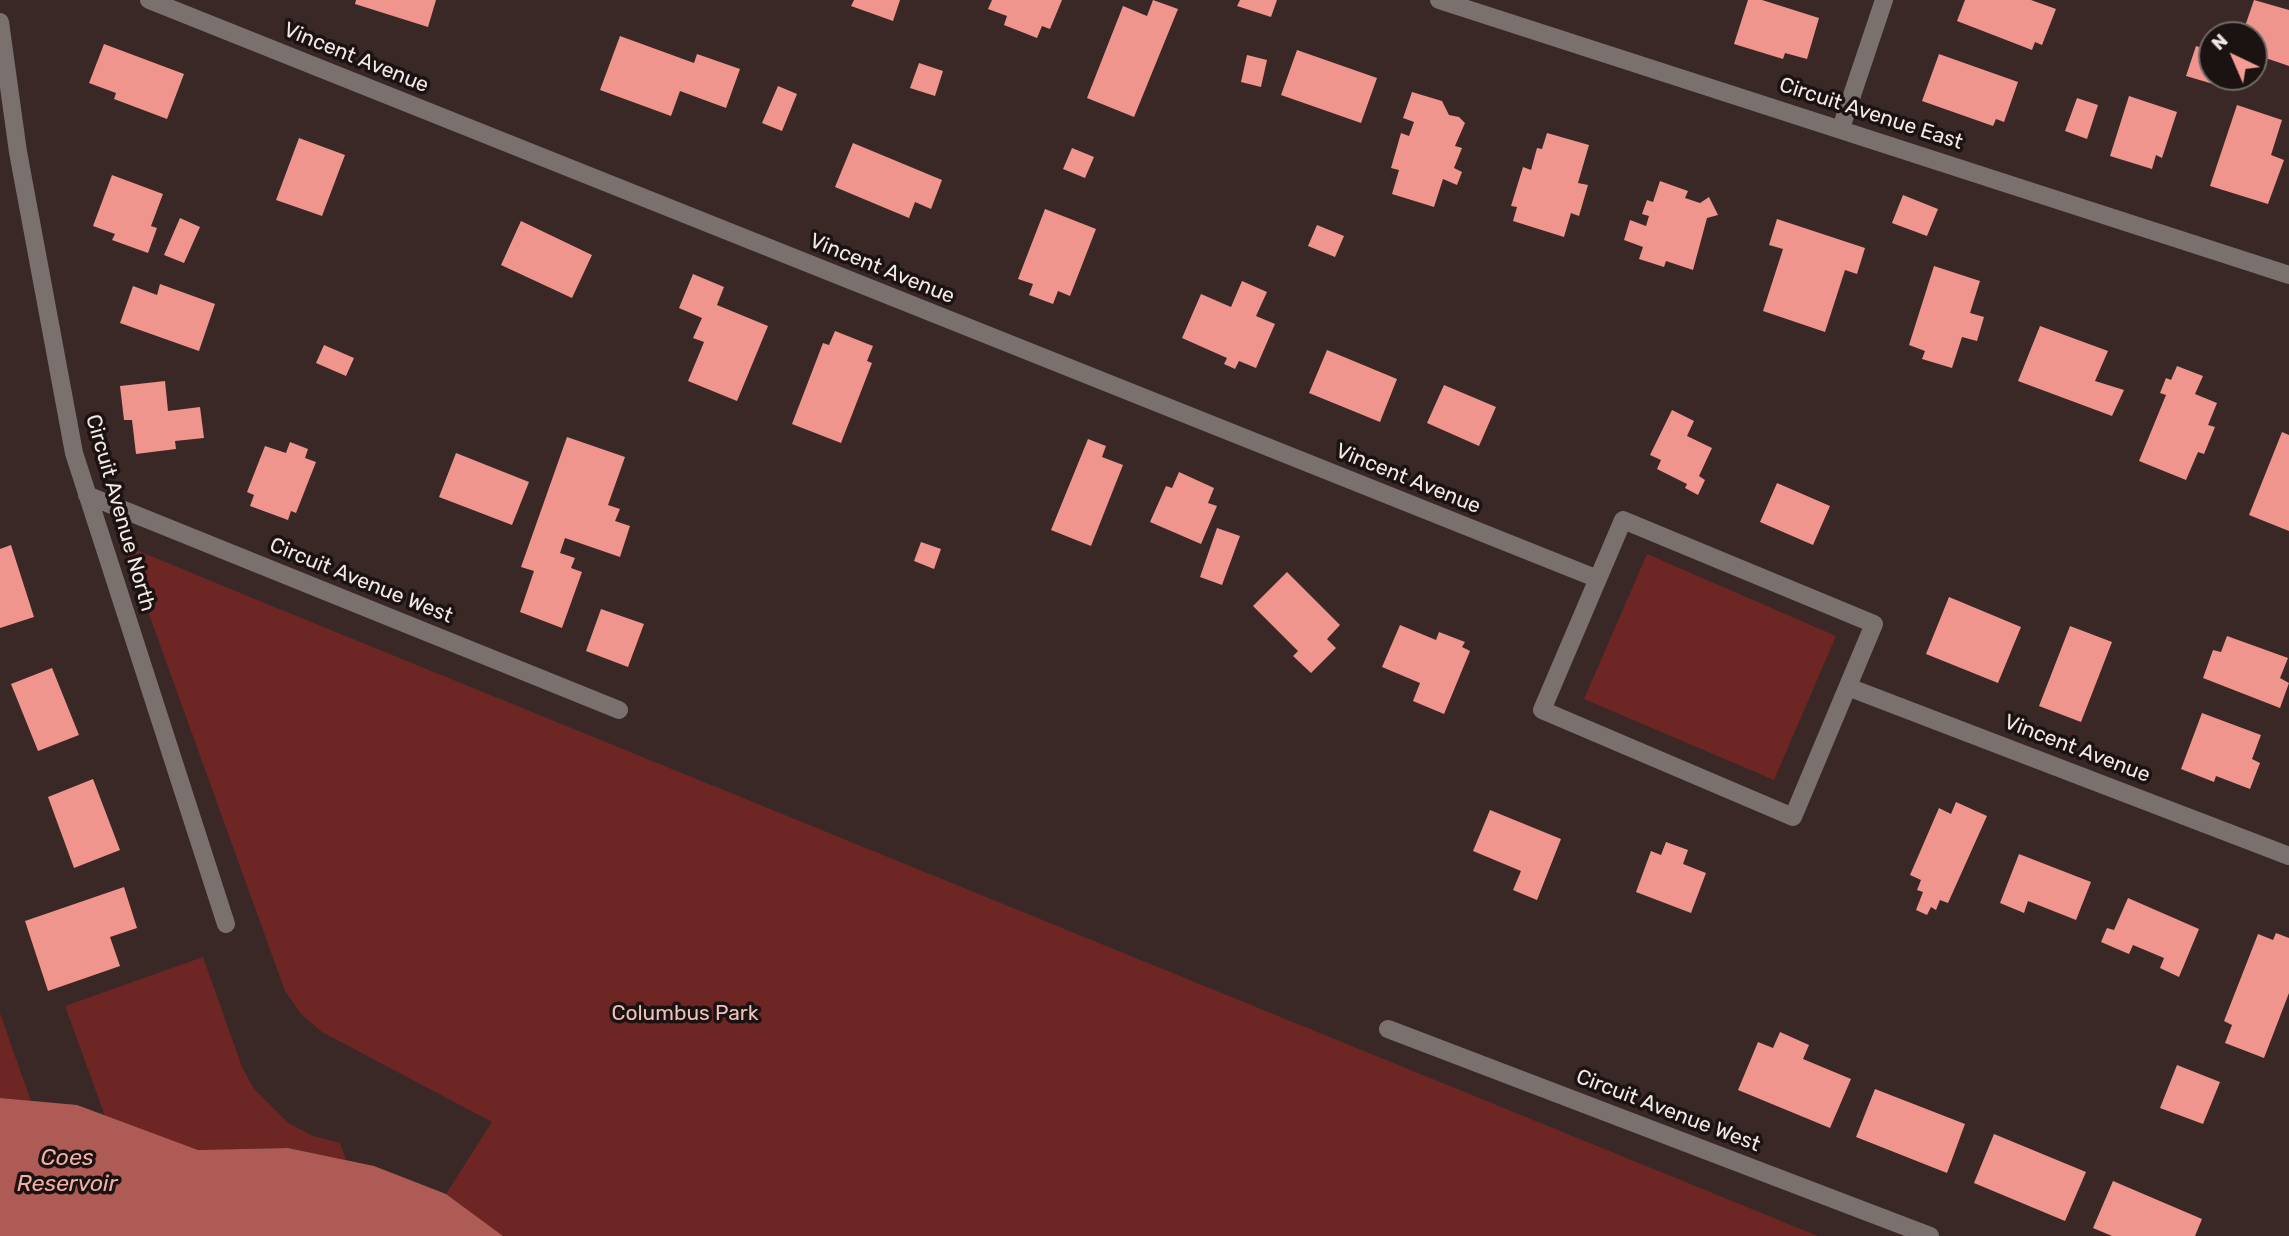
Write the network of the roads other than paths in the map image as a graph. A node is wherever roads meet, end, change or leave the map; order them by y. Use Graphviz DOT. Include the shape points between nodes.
graph roads {
  1 [pos="149,0"];
  2 [pos="1439,0"];
  3 [pos="1884,0"];
  4 [pos="0,22"];
  5 [pos="1841,128"];
  6 [pos="2289,275"];
  7 [pos="87,495"];
  8 [pos="1598,579"];
  9 [pos="1848,687"];
  10 [pos="619,710"];
  11 [pos="2289,856"];
  12 [pos="226,924"];
  13 [pos="1388,1029"];
  14 [pos="1930,1236"];
  1 -- 8 [label="street, Vincent Avenue"];
  2 -- 5 [label="street, Circuit Avenue East"];
  3 -- 5 [label="street"];
  4 -- 7 [label="street, Circuit Avenue North" via="20,166 74,453"];
  5 -- 6 [label="street, Circuit Avenue East"];
  7 -- 10 [label="street, Circuit Avenue West"];
  7 -- 12 [label="street, Circuit Avenue North"];
  8 -- 9 [label="street" via="1623,520 1874,624"];
  8 -- 9 [label="street" via="1542,709 1567,720 1793,817"];
  9 -- 11 [label="street, Vincent Avenue"];
  13 -- 14 [label="street, Circuit Avenue West"];
}
